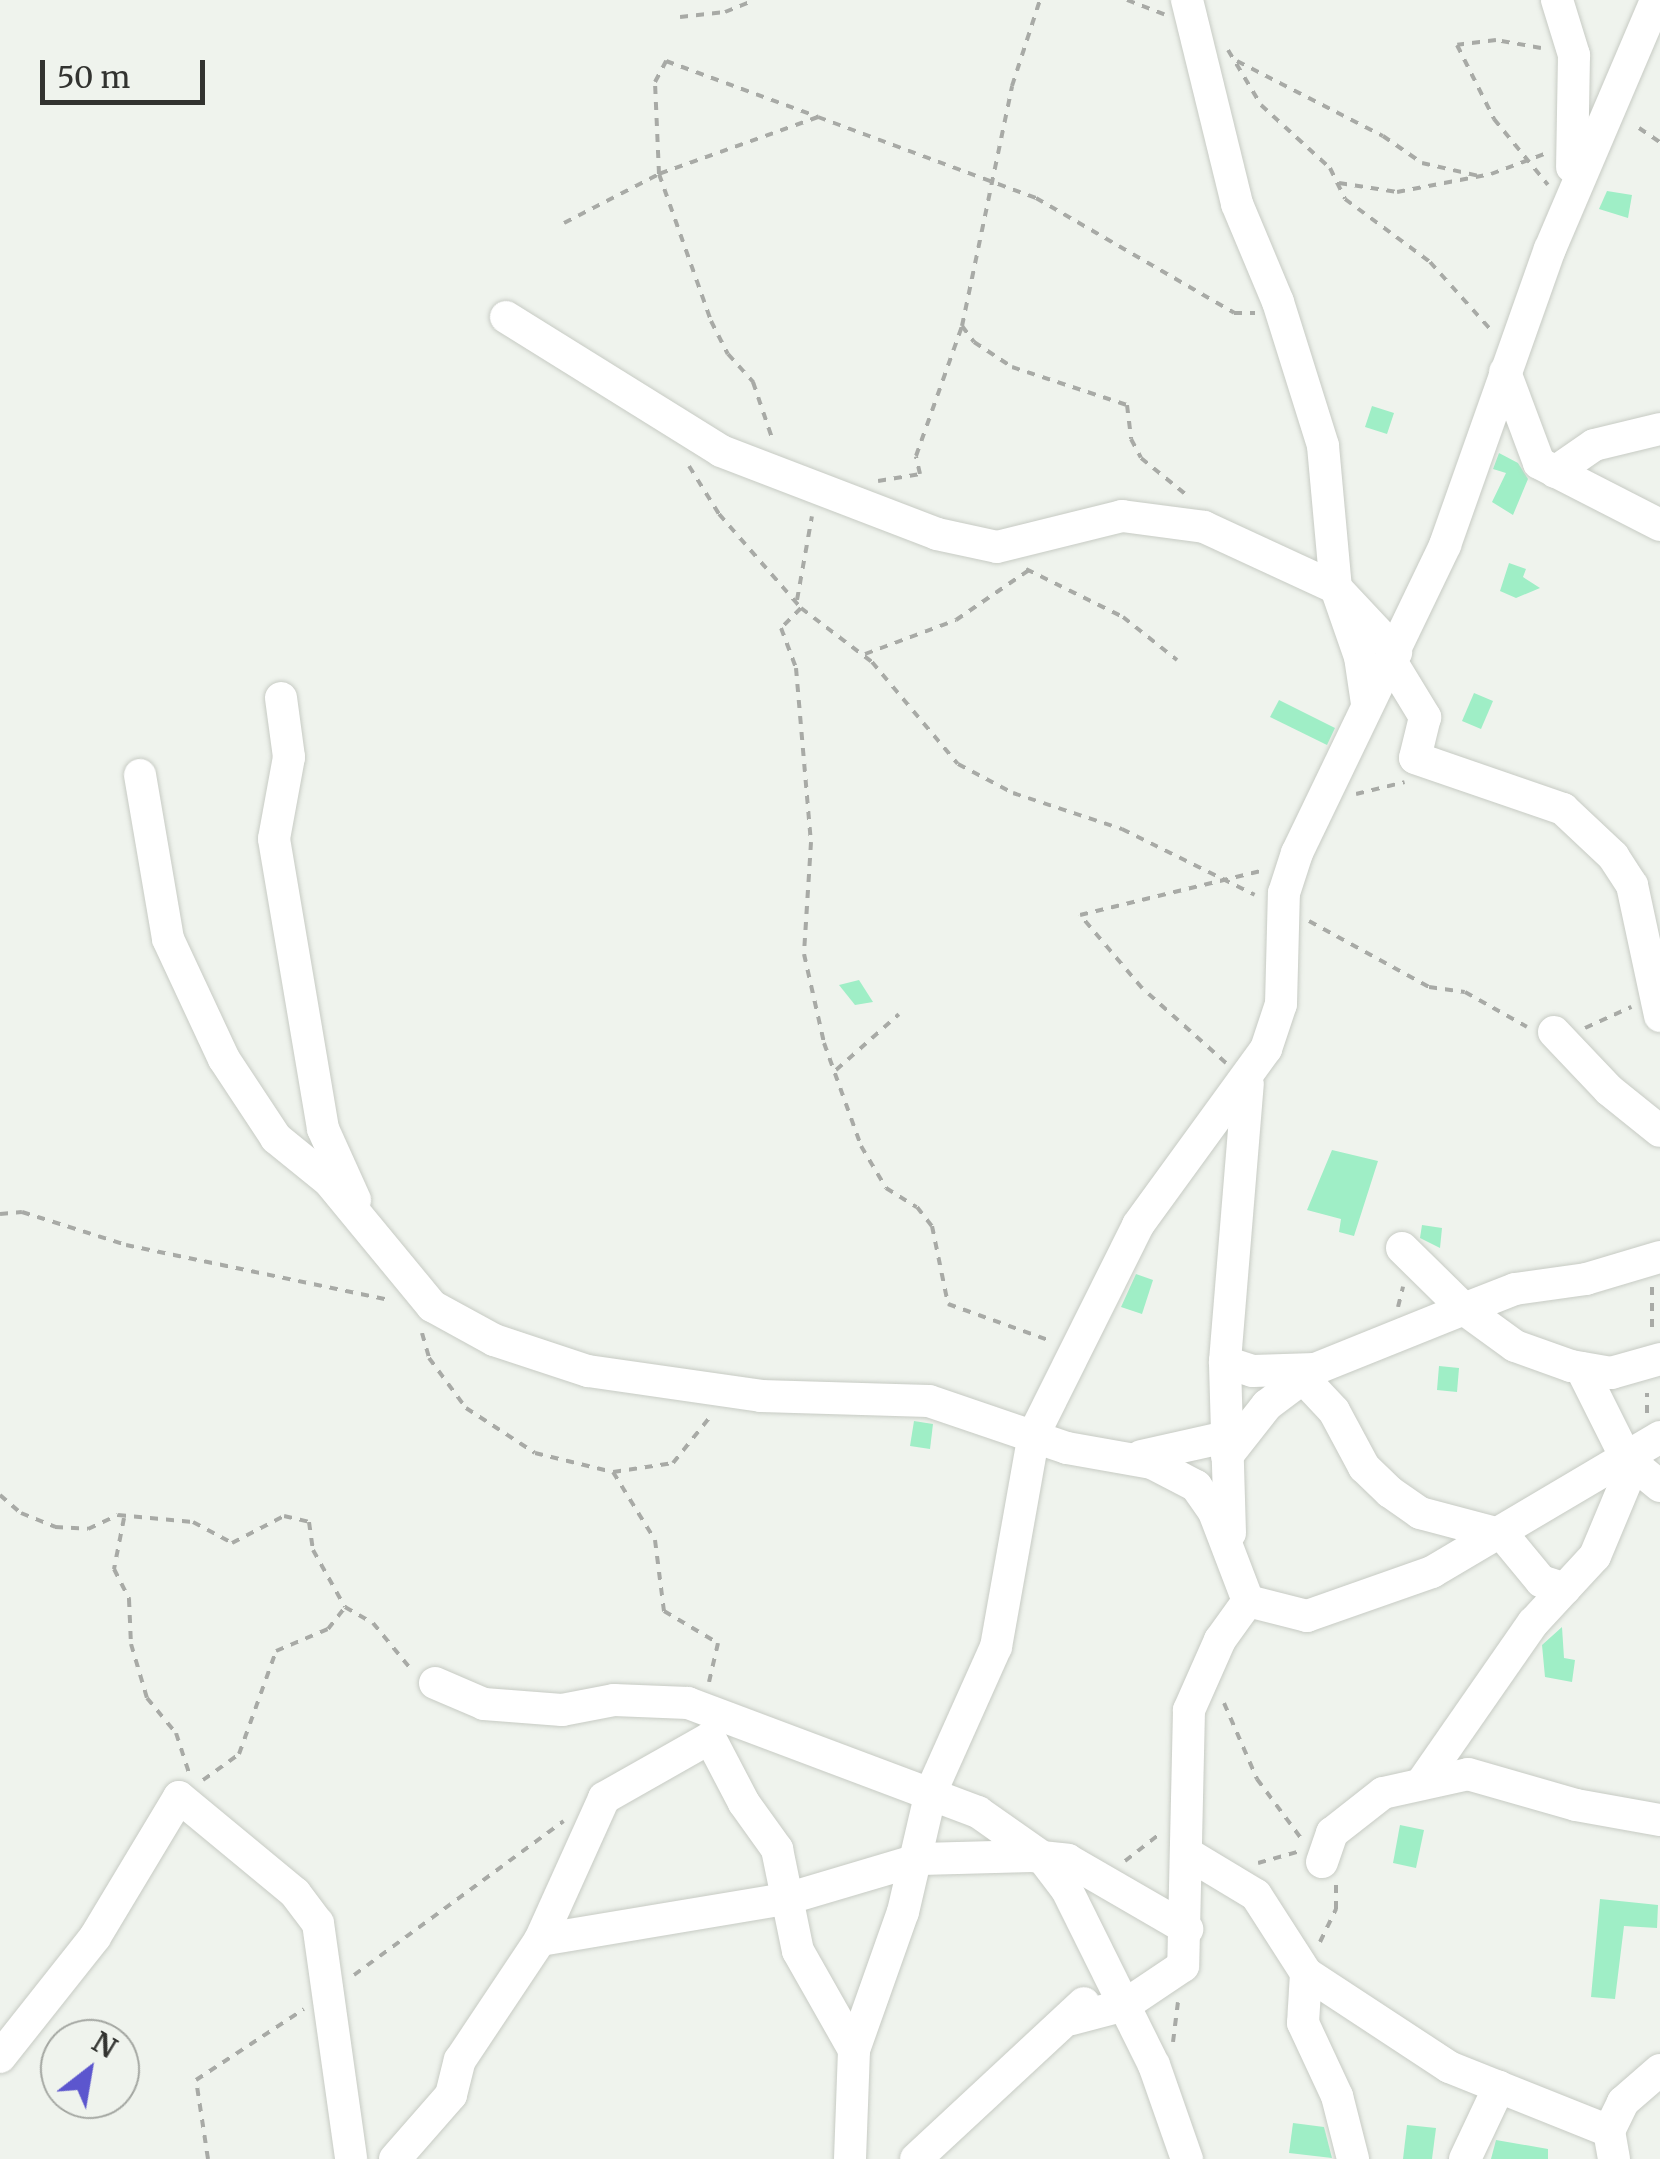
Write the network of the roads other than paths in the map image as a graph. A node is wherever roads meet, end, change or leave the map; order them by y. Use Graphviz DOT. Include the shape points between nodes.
graph roads {
  1 [pos="1557,0"];
  2 [pos="1656,0"];
  3 [pos="1189,12"];
  4 [pos="1568,204"];
  5 [pos="506,316"];
  6 [pos="1507,366"];
  7 [pos="1660,429"];
  8 [pos="1555,472"];
  9 [pos="1660,526"];
  10 [pos="1336,588"];
  11 [pos="1394,656"];
  12 [pos="281,698"];
  13 [pos="1367,704"];
  14 [pos="140,775"];
  15 [pos="1646,882"];
  16 [pos="1657,1006"];
  17 [pos="1554,1032"];
  18 [pos="1235,1071"];
  19 [pos="1660,1131"];
  20 [pos="359,1214"];
  21 [pos="1402,1248"];
  22 [pos="1656,1260"];
  23 [pos="1464,1309"];
  24 [pos="1654,1355"];
  25 [pos="1225,1362"];
  26 [pos="1581,1368"];
  27 [pos="1309,1374"];
  28 [pos="1034,1434"];
  29 [pos="1227,1446"];
  30 [pos="1641,1452"];
  31 [pos="1122,1458"];
  32 [pos="1660,1486"];
  33 [pos="1503,1535"];
  34 [pos="1230,1553"];
  35 [pos="1565,1589"];
  36 [pos="1248,1601"];
  37 [pos="435,1683"];
  38 [pos="703,1716"];
  39 [pos="1422,1781"];
  40 [pos="931,1792"];
  41 [pos="1660,1820"];
  42 [pos="1188,1854"];
  43 [pos="1042,1857"];
  44 [pos="912,1862"];
  45 [pos="1322,1862"];
  46 [pos="786,1899"];
  47 [pos="1187,1929"];
  48 [pos="540,1940"];
  49 [pos="1109,1970"];
  50 [pos="1306,1974"];
  51 [pos="1126,2006"];
  52 [pos="1072,2019"];
  53 [pos="854,2050"];
  54 [pos="0,2057"];
  55 [pos="1660,2070"];
  56 [pos="1499,2087"];
  57 [pos="1611,2145"];
  58 [pos="1349,2156"];
  59 [pos="351,2159"];
  60 [pos="395,2159"];
  61 [pos="850,2159"];
  62 [pos="916,2159"];
  63 [pos="1187,2159"];
  64 [pos="1465,2159"];
  1 -- 4 [label="street" via="1574,59"];
  2 -- 4 [label="street"];
  3 -- 10 [label="street" via="1236,204 1323,446"];
  4 -- 6 [label="street"];
  5 -- 10 [label="street" via="720,452 937,534 997,547 1122,516 1212,530"];
  6 -- 8 [label="street" via="1538,463"];
  6 -- 11 [label="street" via="1445,545"];
  7 -- 8 [label="street" via="1594,445"];
  8 -- 9 [label="street"];
  10 -- 11 [label="street"];
  10 -- 13 [label="street" via="1360,657"];
  11 -- 13 [label="street"];
  11 -- 15 [label="street" via="1424,717 1415,758 1564,810"];
  12 -- 20 [label="street" via="289,757 274,839 323,1128"];
  13 -- 18 [label="street" via="1294,861 1281,1004"];
  14 -- 20 [label="street" via="168,939 224,1059 276,1138"];
  15 -- 16 [label="street"];
  17 -- 19 [label="street"];
  18 -- 25 [label="street"];
  18 -- 28 [label="street" via="1138,1225"];
  20 -- 28 [label="street" via="432,1306 494,1340 588,1371 761,1396 929,1401"];
  21 -- 23 [label="street"];
  22 -- 23 [label="street" via="1515,1290"];
  23 -- 26 [label="street" via="1515,1346"];
  23 -- 27 [label="street"];
  24 -- 26 [label="street" via="1611,1373"];
  25 -- 27 [label="street" via="1252,1371"];
  25 -- 29 [label="street"];
  26 -- 30 [label="street"];
  27 -- 29 [label="street"];
  27 -- 33 [label="street" via="1364,1467 1390,1492 1420,1513"];
  28 -- 31 [label="street"];
  28 -- 40 [label="street" via="996,1647"];
  29 -- 31 [label="street"];
  29 -- 34 [label="street"];
  30 -- 32 [label="street"];
  30 -- 33 [label="street"];
  30 -- 35 [label="street" via="1595,1556"];
  31 -- 34 [label="street" via="1174,1471 1196,1486"];
  33 -- 35 [label="street" via="1540,1580"];
  33 -- 36 [label="street" via="1432,1572 1307,1616"];
  34 -- 36 [label="street"];
  35 -- 39 [label="street" via="1532,1623"];
  36 -- 42 [label="street" via="1220,1640 1189,1710"];
  37 -- 38 [label="street" via="484,1704 562,1710 614,1700"];
  38 -- 40 [label="street"];
  38 -- 46 [label="street" via="744,1803 778,1849"];
  38 -- 48 [label="street" via="604,1798"];
  39 -- 41 [label="street" via="1468,1774 1576,1806"];
  39 -- 45 [label="street" via="1383,1794 1332,1833"];
  40 -- 43 [label="street" via="978,1812"];
  40 -- 44 [label="street"];
  42 -- 47 [label="street"];
  42 -- 50 [label="street" via="1256,1894"];
  43 -- 44 [label="street"];
  43 -- 47 [label="street" via="1068,1860"];
  43 -- 49 [label="street"];
  44 -- 46 [label="street"];
  44 -- 53 [label="street" via="903,1912"];
  46 -- 48 [label="street"];
  46 -- 53 [label="street" via="798,1952"];
  47 -- 51 [label="street" via="1182,1966"];
  48 -- 60 [label="street" via="460,2060 451,2095"];
  49 -- 51 [label="street"];
  49 -- 52 [label="street"];
  50 -- 56 [label="street" via="1449,2066"];
  50 -- 58 [label="street" via="1302,2023 1337,2096"];
  51 -- 52 [label="street"];
  51 -- 63 [label="street"];
  52 -- 62 [label="street" via="1013,2064"];
  53 -- 61 [label="street"];
  54 -- 59 [label="street" via="95,1937 179,1798 318,1923"];
  55 -- 57 [label="street" via="1623,2102"];
  56 -- 57 [label="street"];
  56 -- 64 [label="street"];
}
